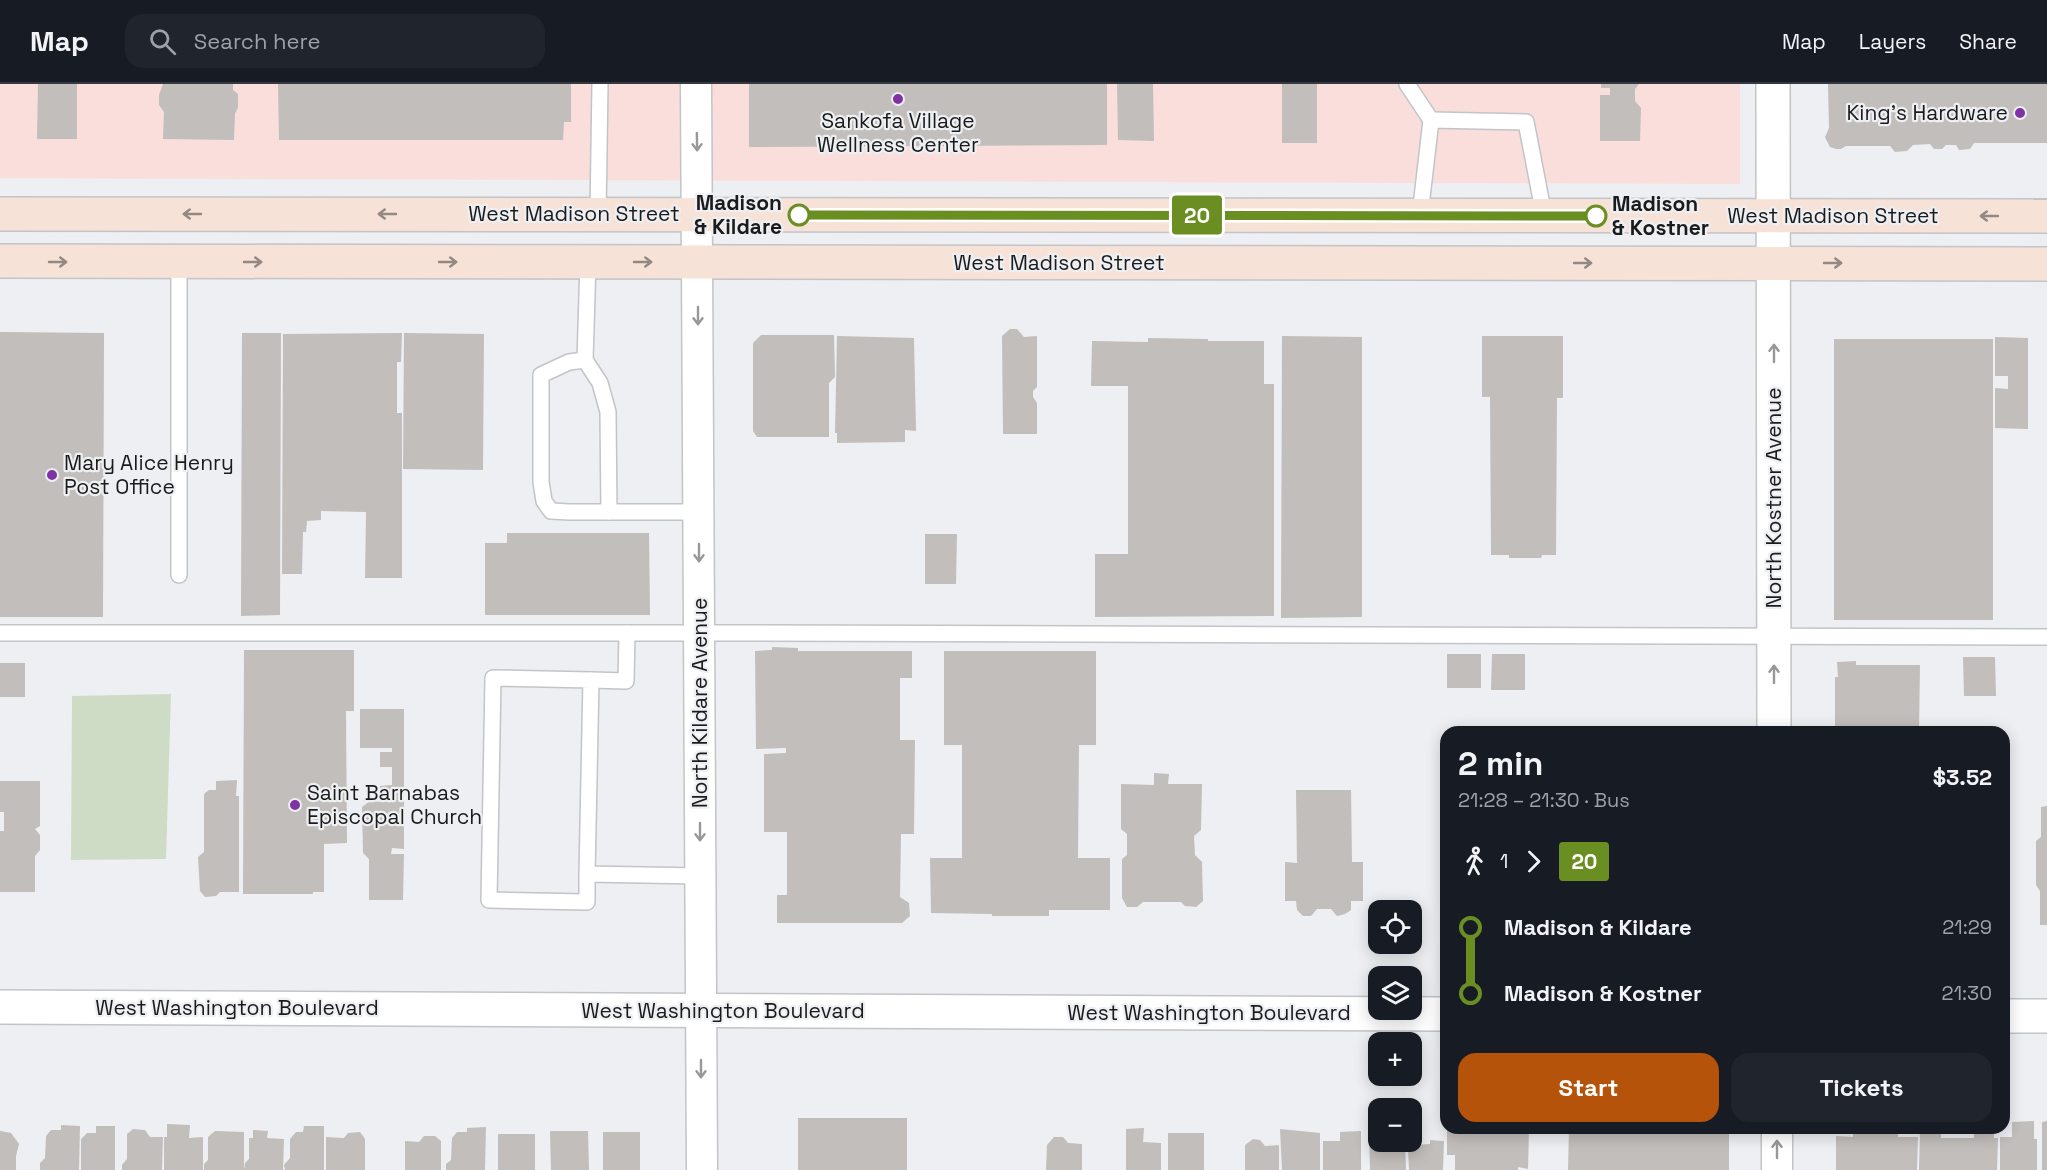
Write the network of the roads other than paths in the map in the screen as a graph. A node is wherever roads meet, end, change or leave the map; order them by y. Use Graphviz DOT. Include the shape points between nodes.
graph roads {
  1 [pos="600,84"];
  2 [pos="696,84"];
  3 [pos="1407,84"];
  4 [pos="1773,84"];
  5 [pos="1431,120"];
  6 [pos="0,214"];
  7 [pos="598,214"];
  8 [pos="1420,215"];
  9 [pos="1544,215"];
  10 [pos="1774,216"];
  11 [pos="2047,216"];
  12 [pos="697,238"];
  13 [pos="0,261"];
  14 [pos="179,262"];
  15 [pos="588,262"];
  16 [pos="1774,264"];
  17 [pos="2047,264"];
  18 [pos="585,360"];
  19 [pos="609,512"];
  20 [pos="699,512"];
  21 [pos="178,575"];
  22 [pos="0,633"];
  23 [pos="627,633"];
  24 [pos="699,633"];
  25 [pos="1774,636"];
  26 [pos="2047,637"];
  27 [pos="591,680"];
  28 [pos="1774,726"];
  29 [pos="587,874"];
  30 [pos="700,876"];
  31 [pos="0,1007"];
  32 [pos="701,1010"];
  33 [pos="1440,1014"];
  34 [pos="2010,1016"];
  35 [pos="2047,1016"];
  36 [pos="1777,1134"];
  37 [pos="702,1170"];
  38 [pos="1777,1170"];
  1 -- 7 [label="lane"];
  2 -- 12 [label="street, North Kildare Avenue, one-way"];
  3 -- 5 [label="lane"];
  4 -- 10 [label="street, North Kostner Avenue"];
  5 -- 8 [label="lane"];
  5 -- 9 [label="lane" via="1526,122"];
  7 -- 6 [label="main road, West Madison Street, one-way"];
  7 -- 12 [label="main road, West Madison Street"];
  8 -- 9 [label="main road, West Madison Street"];
  8 -- 12 [label="main road, West Madison Street"];
  9 -- 10 [label="main road, West Madison Street"];
  11 -- 10 [label="main road, West Madison Street, one-way"];
  10 -- 16 [label="street, North Kostner Avenue"];
  15 -- 12 [label="main road, West Madison Street, one-way"];
  12 -- 16 [label="main road, West Madison Street, one-way"];
  12 -- 20 [label="street, North Kildare Avenue, one-way"];
  13 -- 14 [label="main road, West Madison Street, one-way"];
  14 -- 15 [label="main road, West Madison Street, one-way"];
  14 -- 21 [label="lane"];
  15 -- 18 [label="lane"];
  16 -- 17 [label="main road, West Madison Street, one-way"];
  25 -- 16 [label="street, North Kostner Avenue, one-way"];
  18 -- 19 [label="lane" via="600,383 608,412"];
  18 -- 19 [label="lane" via="569,362 541,375 544,501 551,511"];
  19 -- 20 [label="lane"];
  20 -- 24 [label="street, North Kildare Avenue, one-way"];
  22 -- 23 [label="lane"];
  23 -- 24 [label="lane"];
  23 -- 27 [label="lane" via="626,681"];
  24 -- 25 [label="lane"];
  24 -- 30 [label="street, North Kildare Avenue, one-way"];
  25 -- 26 [label="lane"];
  28 -- 25 [label="street, North Kostner Avenue, one-way"];
  27 -- 29 [label="lane"];
  27 -- 29 [label="lane" via="493,678 489,900 587,902"];
  29 -- 30 [label="lane"];
  30 -- 32 [label="street, North Kildare Avenue"];
  31 -- 32 [label="street, West Washington Boulevard"];
  32 -- 33 [label="street, West Washington Boulevard"];
  32 -- 37 [label="street, North Kildare Avenue, one-way"];
  34 -- 35 [label="street"];
  38 -- 36 [label="street, one-way"];
}
